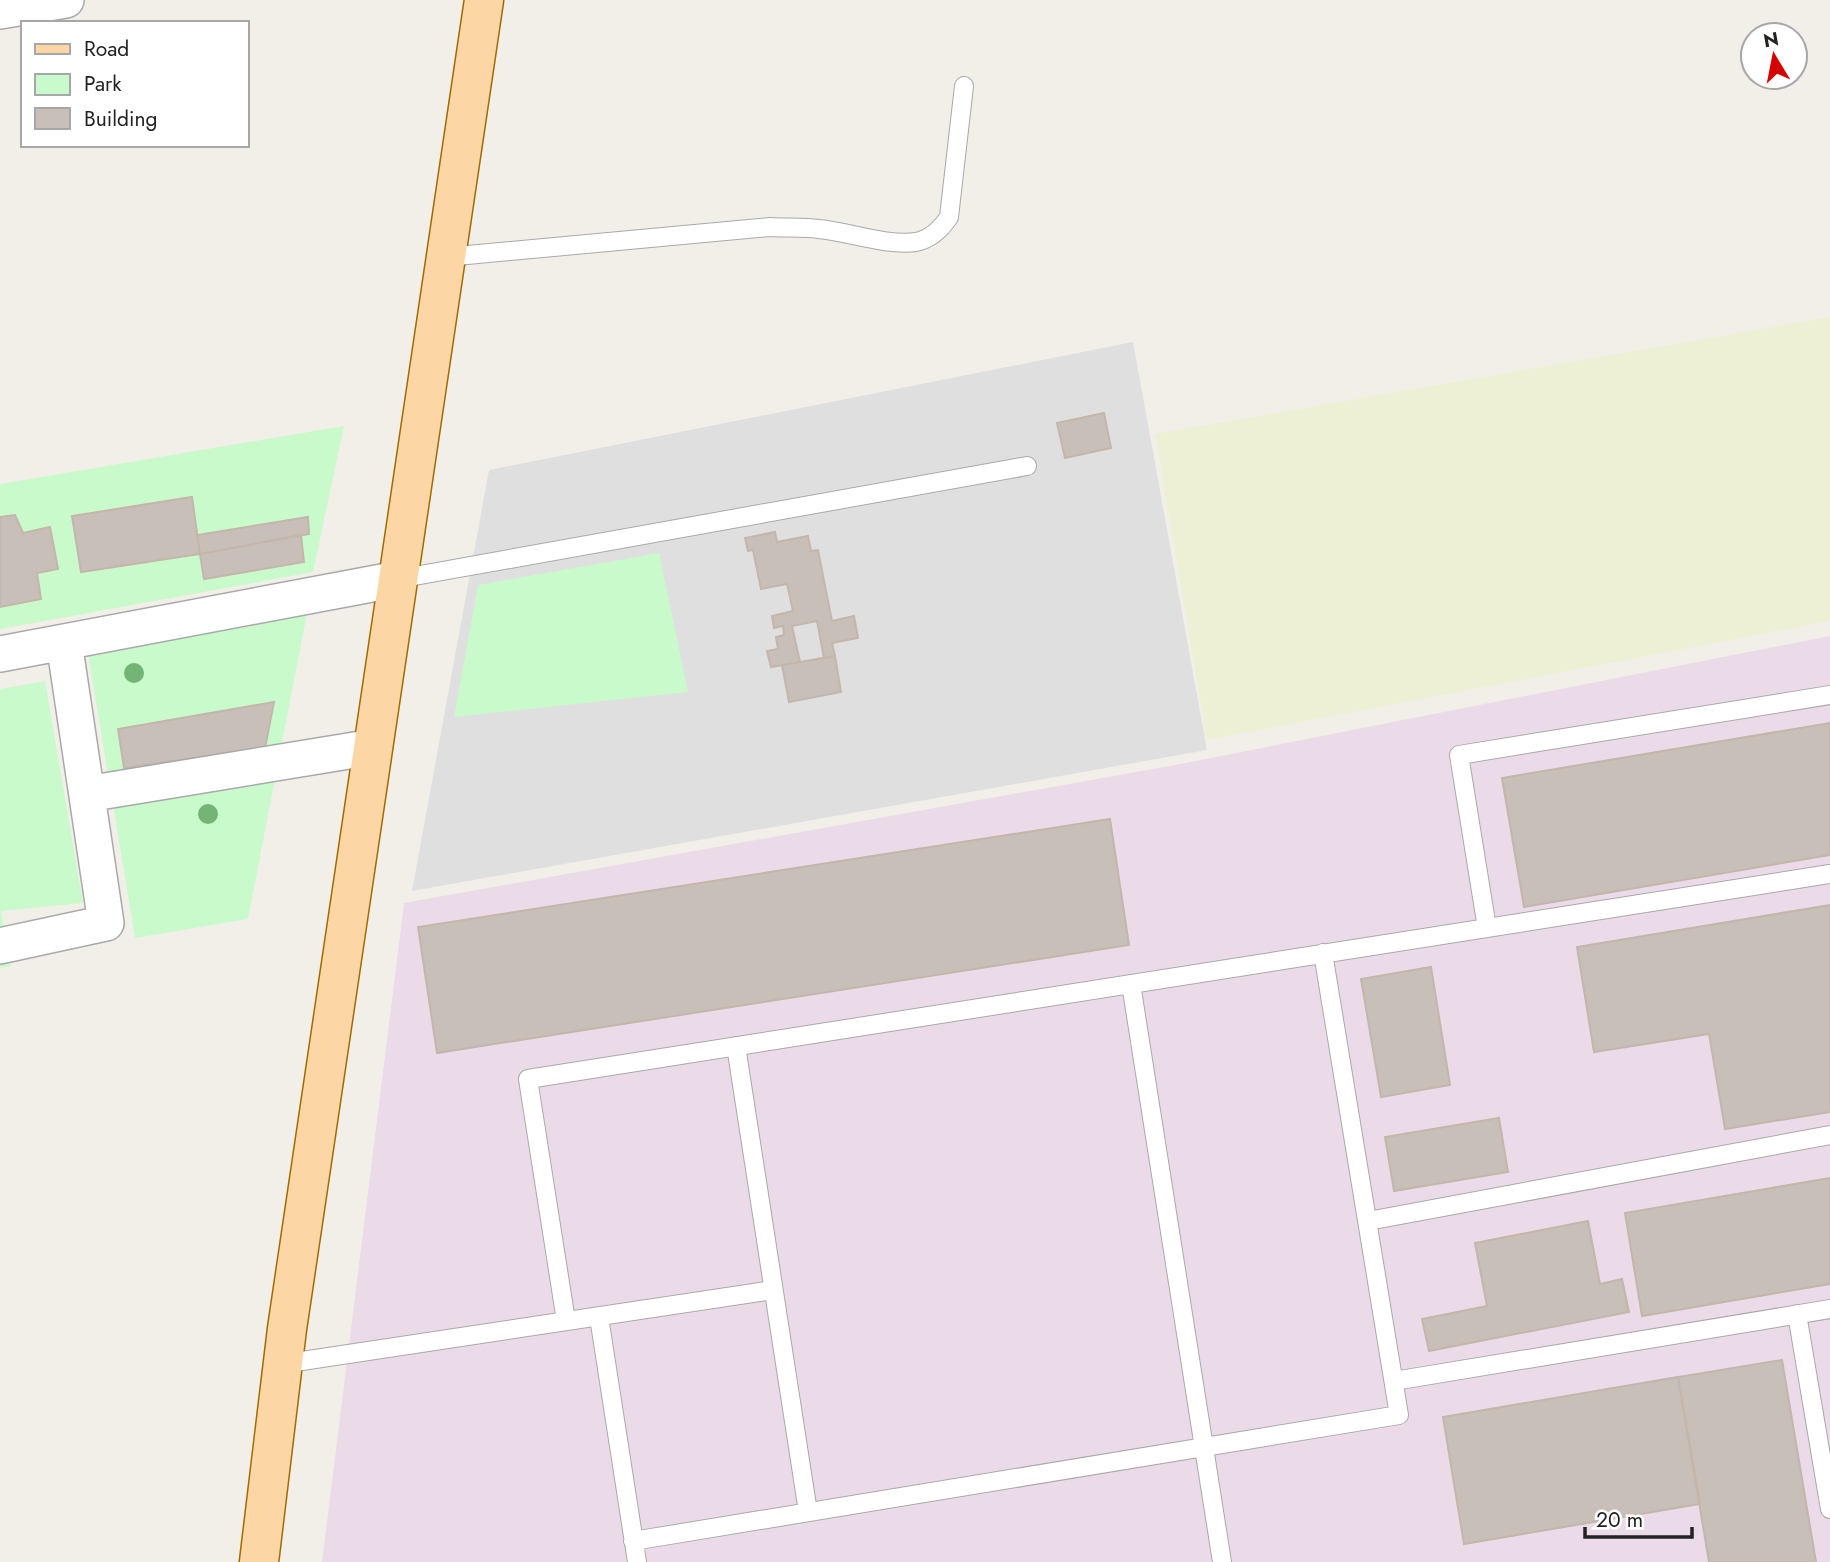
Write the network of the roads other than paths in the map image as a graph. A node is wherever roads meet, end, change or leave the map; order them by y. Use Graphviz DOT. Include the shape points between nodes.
graph roads {
  1 [pos="66,0"];
  2 [pos="484,0"];
  3 [pos="0,10"];
  4 [pos="964,86"];
  5 [pos="446,257"];
  6 [pos="1027,466"];
  7 [pos="398,579"];
  8 [pos="64,642"];
  9 [pos="0,654"];
  10 [pos="1830,695"];
  11 [pos="373,747"];
  12 [pos="87,794"];
  13 [pos="1830,874"];
  14 [pos="1487,928"];
  15 [pos="0,946"];
  16 [pos="1323,953"];
  17 [pos="1131,984"];
  18 [pos="736,1046"];
  19 [pos="1830,1135"];
  20 [pos="1368,1221"];
  21 [pos="774,1290"];
  22 [pos="1830,1309"];
  23 [pos="1797,1314"];
  24 [pos="599,1317"];
  25 [pos="566,1321"];
  26 [pos="282,1364"];
  27 [pos="1394,1381"];
  28 [pos="1204,1447"];
  29 [pos="1830,1509"];
  30 [pos="808,1512"];
  31 [pos="634,1541"];
  32 [pos="259,1562"];
  33 [pos="637,1562"];
  34 [pos="1222,1562"];
  1 -- 3 [label="street"];
  2 -- 5 [label="main road"];
  4 -- 5 [label="lane" via="949,217 942,228 916,242 770,227"];
  5 -- 7 [label="main road"];
  6 -- 7 [label="lane"];
  7 -- 8 [label="street"];
  7 -- 11 [label="main road"];
  8 -- 9 [label="street"];
  8 -- 12 [label="street"];
  10 -- 14 [label="lane" via="1459,755"];
  11 -- 12 [label="street"];
  11 -- 26 [label="main road"];
  12 -- 15 [label="street" via="106,923"];
  13 -- 14 [label="lane"];
  14 -- 16 [label="lane"];
  16 -- 17 [label="lane"];
  16 -- 20 [label="lane"];
  17 -- 18 [label="lane"];
  17 -- 28 [label="lane"];
  18 -- 21 [label="lane"];
  18 -- 25 [label="lane" via="528,1079"];
  19 -- 20 [label="lane"];
  20 -- 27 [label="lane"];
  21 -- 24 [label="lane"];
  21 -- 30 [label="lane"];
  22 -- 23 [label="lane"];
  23 -- 27 [label="lane"];
  23 -- 29 [label="lane"];
  24 -- 25 [label="lane"];
  24 -- 31 [label="lane"];
  25 -- 26 [label="lane"];
  26 -- 32 [label="main road"];
  27 -- 28 [label="lane" via="1399,1415"];
  28 -- 30 [label="lane"];
  28 -- 34 [label="lane"];
  30 -- 31 [label="lane"];
  31 -- 33 [label="lane"];
}
